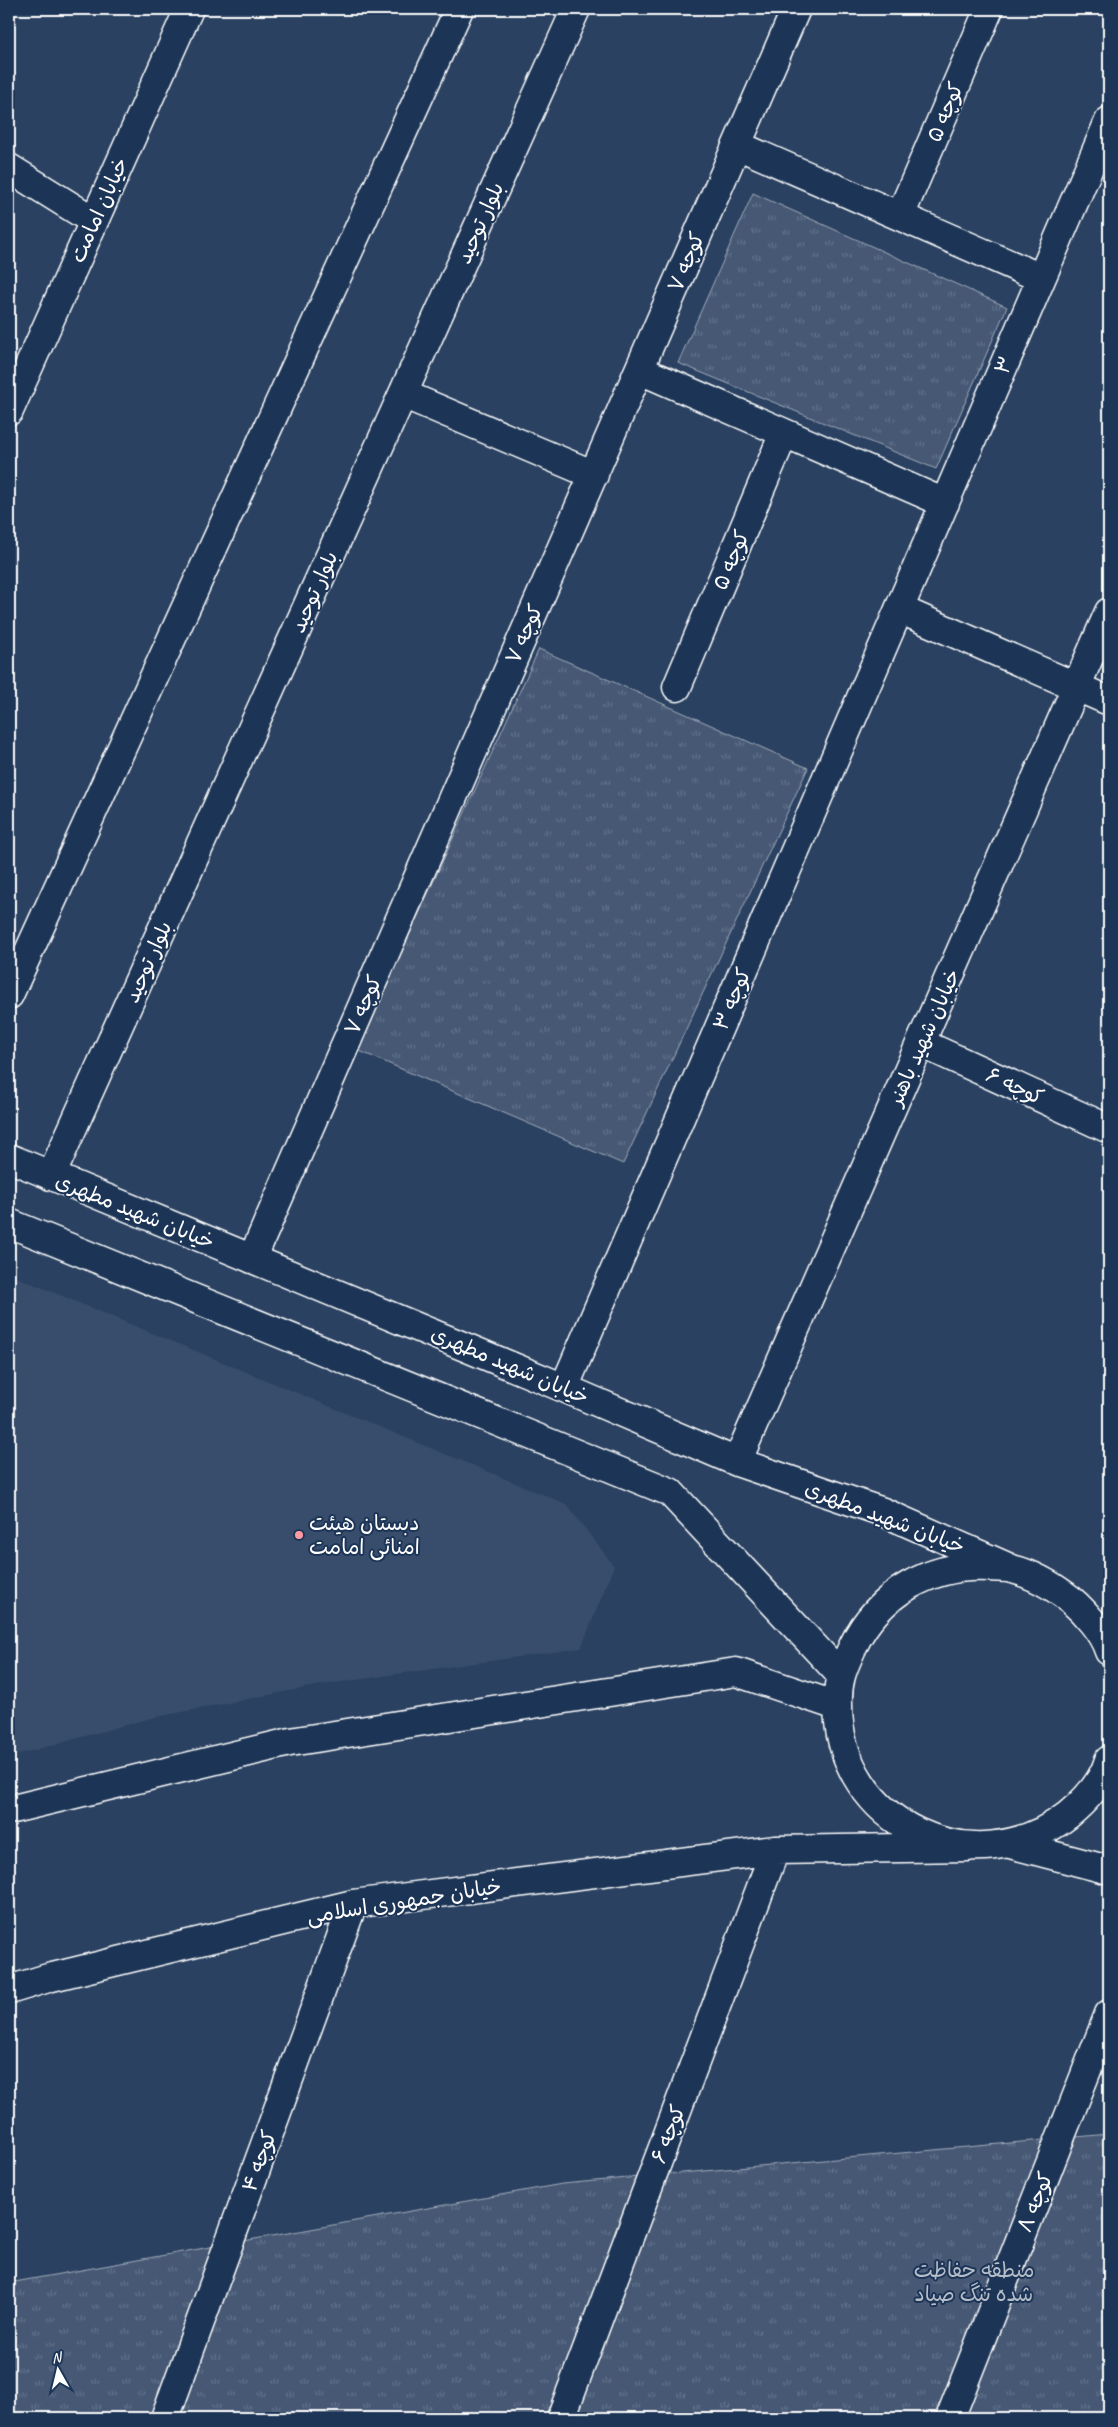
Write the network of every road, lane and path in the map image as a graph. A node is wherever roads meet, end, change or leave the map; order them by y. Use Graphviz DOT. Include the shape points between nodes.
graph roads {
  1 [pos="189,9"];
  2 [pos="459,9"];
  3 [pos="576,9"];
  4 [pos="796,9"];
  5 [pos="989,9"];
  6 [pos="1109,121"];
  7 [pos="737,145"];
  8 [pos="9,168"];
  9 [pos="900,216"];
  10 [pos="94,221"];
  11 [pos="1041,278"];
  12 [pos="640,370"];
  13 [pos="403,394"];
  14 [pos="9,411"];
  15 [pos="784,433"];
  16 [pos="594,475"];
  17 [pos="945,503"];
  18 [pos="899,609"];
  19 [pos="1109,612"];
  20 [pos="677,687"];
  21 [pos="1077,687"];
  22 [pos="1109,701"];
  23 [pos="9,995"];
  24 [pos="921,1043"];
  25 [pos="1109,1129"];
  26 [pos="9,1158"];
  27 [pos="51,1176"];
  28 [pos="9,1223"];
  29 [pos="252,1259"];
  30 [pos="564,1388"];
  31 [pos="737,1462"];
  32 [pos="1012,1569"];
  33 [pos="1084,1611"];
  34 [pos="1109,1620"];
  35 [pos="1109,1651"];
  36 [pos="840,1674"];
  37 [pos="838,1706"];
  38 [pos="1109,1760"];
  39 [pos="9,1810"];
  40 [pos="1010,1844"];
  41 [pos="968,1847"];
  42 [pos="775,1850"];
  43 [pos="1109,1870"];
  44 [pos="353,1904"];
  45 [pos="9,1990"];
  46 [pos="1109,2014"];
  47 [pos="165,2418"];
  48 [pos="561,2418"];
  49 [pos="950,2418"];
  1 -- 10 [label="street, خیابان امامت"];
  2 -- 23 [label="street"];
  3 -- 13 [label="street, بلوار توحید"];
  4 -- 7 [label="street, کوچه ۷"];
  5 -- 9 [label="street, کوچه ۵"];
  6 -- 11 [label="street, ۳"];
  7 -- 9 [label="street"];
  7 -- 12 [label="street, کوچه ۷"];
  8 -- 10 [label="street"];
  9 -- 11 [label="street"];
  10 -- 14 [label="street, خیابان امامت"];
  11 -- 17 [label="street, ۳"];
  12 -- 15 [label="street"];
  12 -- 16 [label="street, کوچه ۷"];
  13 -- 16 [label="street"];
  13 -- 27 [label="street, بلوار توحید"];
  15 -- 17 [label="street"];
  15 -- 20 [label="street, کوچه ۵"];
  16 -- 29 [label="street, کوچه ۷"];
  17 -- 18 [label="street, ۳"];
  18 -- 21 [label="street"];
  18 -- 30 [label="street, کوچه ۳"];
  19 -- 21 [label="street, خیابان شهید باهنر"];
  21 -- 22 [label="street"];
  21 -- 24 [label="street, خیابان شهید باهنر"];
  24 -- 25 [label="street, کوچه ۶"];
  24 -- 31 [label="street, خیابان شهید باهنر"];
  26 -- 27 [label="street, خیابان شهید مطهری"];
  27 -- 29 [label="street, خیابان شهید مطهری"];
  28 -- 36 [label="street" via="670,1492"];
  29 -- 30 [label="street, خیابان شهید مطهری"];
  30 -- 31 [label="street, خیابان شهید مطهری"];
  31 -- 32 [label="street, خیابان شهید مطهری" via="883,1512"];
  32 -- 33 [label="street" via="1051,1584"];
  32 -- 36 [label="street" via="970,1566 928,1574 892,1596 863,1626"];
  33 -- 34 [label="street"];
  33 -- 35 [label="street"];
  36 -- 37 [label="street"];
  37 -- 39 [label="street" via="736,1672 290,1742"];
  37 -- 41 [label="street" via="843,1747 862,1785 890,1816 926,1838"];
  38 -- 40 [label="street" via="1083,1803 1049,1829"];
  40 -- 41 [label="street"];
  40 -- 43 [label="street"];
  41 -- 42 [label="street, خیابان جمهوری اسلامی"];
  42 -- 44 [label="street, خیابان جمهوری اسلامی"];
  42 -- 48 [label="street, کوچه ۶"];
  44 -- 45 [label="street, خیابان جمهوری اسلامی"];
  44 -- 47 [label="street, کوچه ۴"];
  46 -- 49 [label="street, کوچه ۸"];
}
